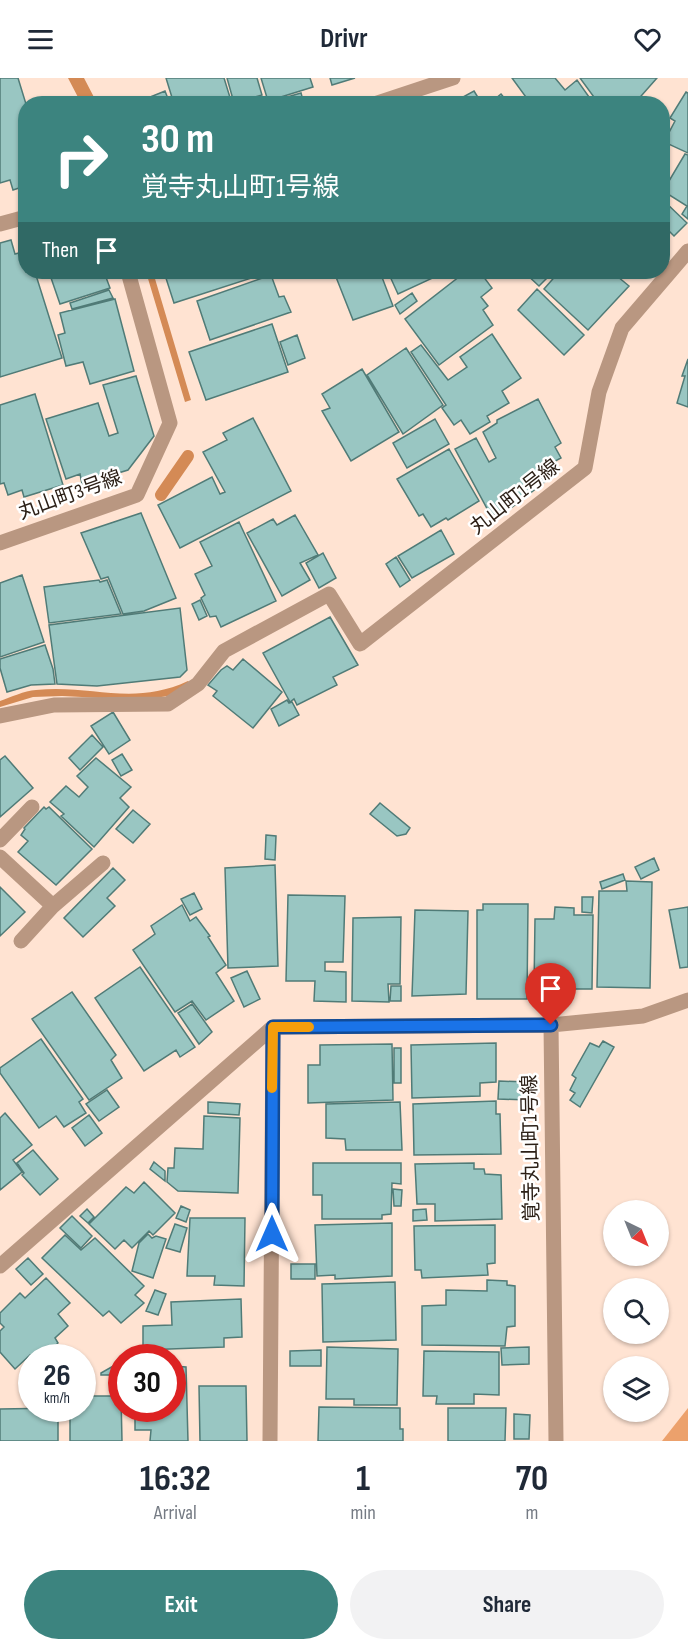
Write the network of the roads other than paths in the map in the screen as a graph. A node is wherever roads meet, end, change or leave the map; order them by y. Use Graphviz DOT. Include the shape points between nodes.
graph roads {
  1 [pos="453,78"];
  2 [pos="399,96"];
  3 [pos="18,219"];
  4 [pos="0,224"];
  5 [pos="688,251"];
  6 [pos="670,272"];
  7 [pos="130,279"];
  8 [pos="664,279"];
  9 [pos="0,543"];
  10 [pos="0,716"];
  11 [pos="32,807"];
  12 [pos="0,840"];
  13 [pos="0,857"];
  14 [pos="103,863"];
  15 [pos="53,906"];
  16 [pos="21,941"];
  17 [pos="688,1000"];
  18 [pos="551,1025"];
  19 [pos="273,1027"];
  20 [pos="0,1266"];
  21 [pos="270,1441"];
  22 [pos="556,1441"];
  1 -- 2 [label="street"];
  3 -- 4 [label="street"];
  5 -- 6 [label="street, 丸山町1号線"];
  7 -- 9 [label="street, 丸山町3号線" via="170,423 137,495"];
  8 -- 10 [label="street, 丸山町1号線" via="622,328 599,392 585,468 360,644 330,594 224,651 198,684 168,704 54,705"];
  11 -- 12 [label="street"];
  13 -- 15 [label="street"];
  14 -- 15 [label="street"];
  15 -- 16 [label="street"];
  17 -- 18 [label="street" via="643,1016"];
  18 -- 19 [label="street"];
  18 -- 22 [label="street, 覚寺丸山町1号線"];
  19 -- 20 [label="street"];
  19 -- 21 [label="street"];
}
